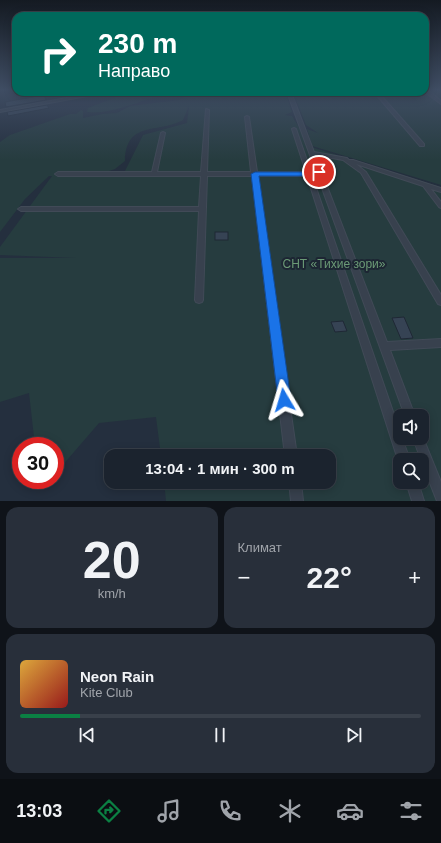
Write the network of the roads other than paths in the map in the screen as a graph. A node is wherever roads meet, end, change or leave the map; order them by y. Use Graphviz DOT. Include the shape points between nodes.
graph roads {
  1 [pos="207,113"];
  2 [pos="297,113"];
  3 [pos="395,113"];
  4 [pos="247,117"];
  5 [pos="294,129"];
  6 [pos="163,133"];
  7 [pos="422,145"];
  8 [pos="313,154"];
  9 [pos="345,159"];
  10 [pos="319,172"];
  11 [pos="58,174"];
  12 [pos="154,174"];
  13 [pos="205,174"];
  14 [pos="255,174"];
  15 [pos="310,174"];
  16 [pos="425,185"];
  17 [pos="441,190"];
  18 [pos="441,206"];
  19 [pos="21,209"];
  20 [pos="202,209"];
  21 [pos="199,300"];
  22 [pos="441,302"];
  23 [pos="441,343"];
  24 [pos="383,346"];
  25 [pos="407,409"];
  26 [pos="421,445"];
  27 [pos="290,449"];
  28 [pos="402,453"];
  29 [pos="296,489"];
  30 [pos="414,489"];
  31 [pos="441,497"];
  32 [pos="297,501"];
  33 [pos="418,501"];
  1 -- 13 [label="street"];
  2 -- 8 [label="street"];
  3 -- 7 [label="street"];
  4 -- 14 [label="street"];
  5 -- 15 [label="street"];
  6 -- 12 [label="street"];
  8 -- 9 [label="street"];
  8 -- 10 [label="street"];
  9 -- 16 [label="street"];
  9 -- 22 [label="street" via="363,172"];
  10 -- 15 [label="street"];
  10 -- 24 [label="street"];
  11 -- 12 [label="street"];
  12 -- 13 [label="street"];
  13 -- 14 [label="street"];
  13 -- 20 [label="street"];
  14 -- 15 [label="street"];
  14 -- 27 [label="street"];
  15 -- 28 [label="street"];
  16 -- 17 [label="street"];
  16 -- 18 [label="street"];
  19 -- 20 [label="street"];
  20 -- 21 [label="street"];
  23 -- 24 [label="street"];
  24 -- 25 [label="street"];
  26 -- 31 [label="street"];
  29 -- 32 [label="street"];
  30 -- 33 [label="street"];
}
